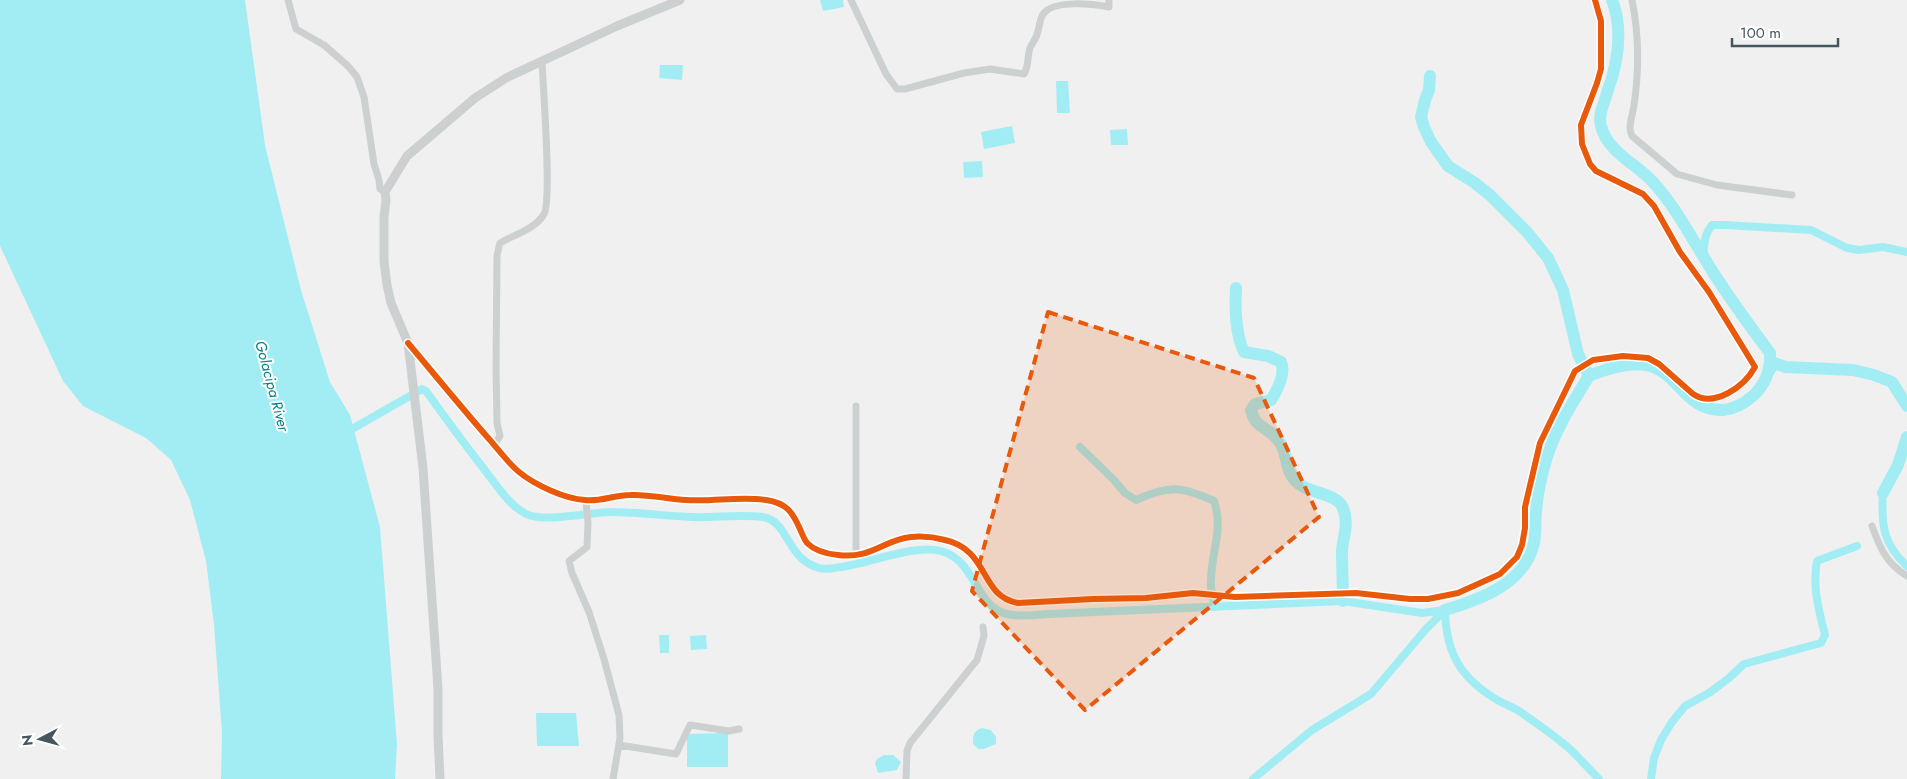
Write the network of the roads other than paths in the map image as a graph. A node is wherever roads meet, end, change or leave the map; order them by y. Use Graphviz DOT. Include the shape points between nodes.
graph roads {
  1 [pos="288,0"];
  2 [pos="680,0"];
  3 [pos="851,0"];
  4 [pos="1109,0"];
  5 [pos="1595,0"];
  6 [pos="1632,0"];
  7 [pos="542,62"];
  8 [pos="385,192"];
  9 [pos="1792,195"];
  10 [pos="408,343"];
  11 [pos="856,406"];
  12 [pos="494,445"];
  13 [pos="586,501"];
  14 [pos="1872,526"];
  15 [pos="856,556"];
  16 [pos="1907,576"];
  17 [pos="983,627"];
  18 [pos="739,729"];
  19 [pos="619,745"];
  20 [pos="440,779"];
  21 [pos="613,779"];
  22 [pos="906,779"];
  1 -- 8 [label="street" via="296,29 324,45 357,77 364,97 380,189"];
  2 -- 7 [label="street"];
  3 -- 4 [label="street" via="886,74 896,88 905,89 990,69 1024,74 1028,68 1030,46 1046,11 1059,5 1088,3 1109,7"];
  5 -- 15 [label="street" via="1601,21 1600,68 1581,124 1582,144 1590,164 1596,171 1643,194 1654,206 1755,367 1737,386 1718,398 1709,399 1693,394 1660,364 1648,358 1623,356 1593,360 1575,371 1540,443 1525,507 1522,545 1508,568 1488,580 1442,597 1410,599 1356,592 1235,597 1194,593 1018,603 1008,602 999,595 976,558 962,546 947,540 910,538"];
  6 -- 9 [label="street" via="1638,59 1629,128 1632,136 1677,174 1717,184"];
  7 -- 8 [label="street" via="506,78 475,98 407,156"];
  7 -- 12 [label="street" via="545,213 540,221 500,243 497,255 496,367 500,436"];
  8 -- 10 [label="street" via="387,285"];
  10 -- 12 [label="street"];
  10 -- 20 [label="street" via="424,487 438,689"];
  11 -- 15 [label="street"];
  12 -- 13 [label="street" via="519,472 550,490"];
  13 -- 15 [label="street" via="632,494 686,500 766,500 786,506 806,542 812,546 837,555"];
  13 -- 19 [label="street" via="587,547 569,561 604,659 619,715"];
  14 -- 16 [label="street" via="1880,549"];
  17 -- 22 [label="street" via="984,636 977,660 910,743"];
  18 -- 19 [label="street" via="729,731 690,725 676,754"];
  19 -- 21 [label="street"];
}
